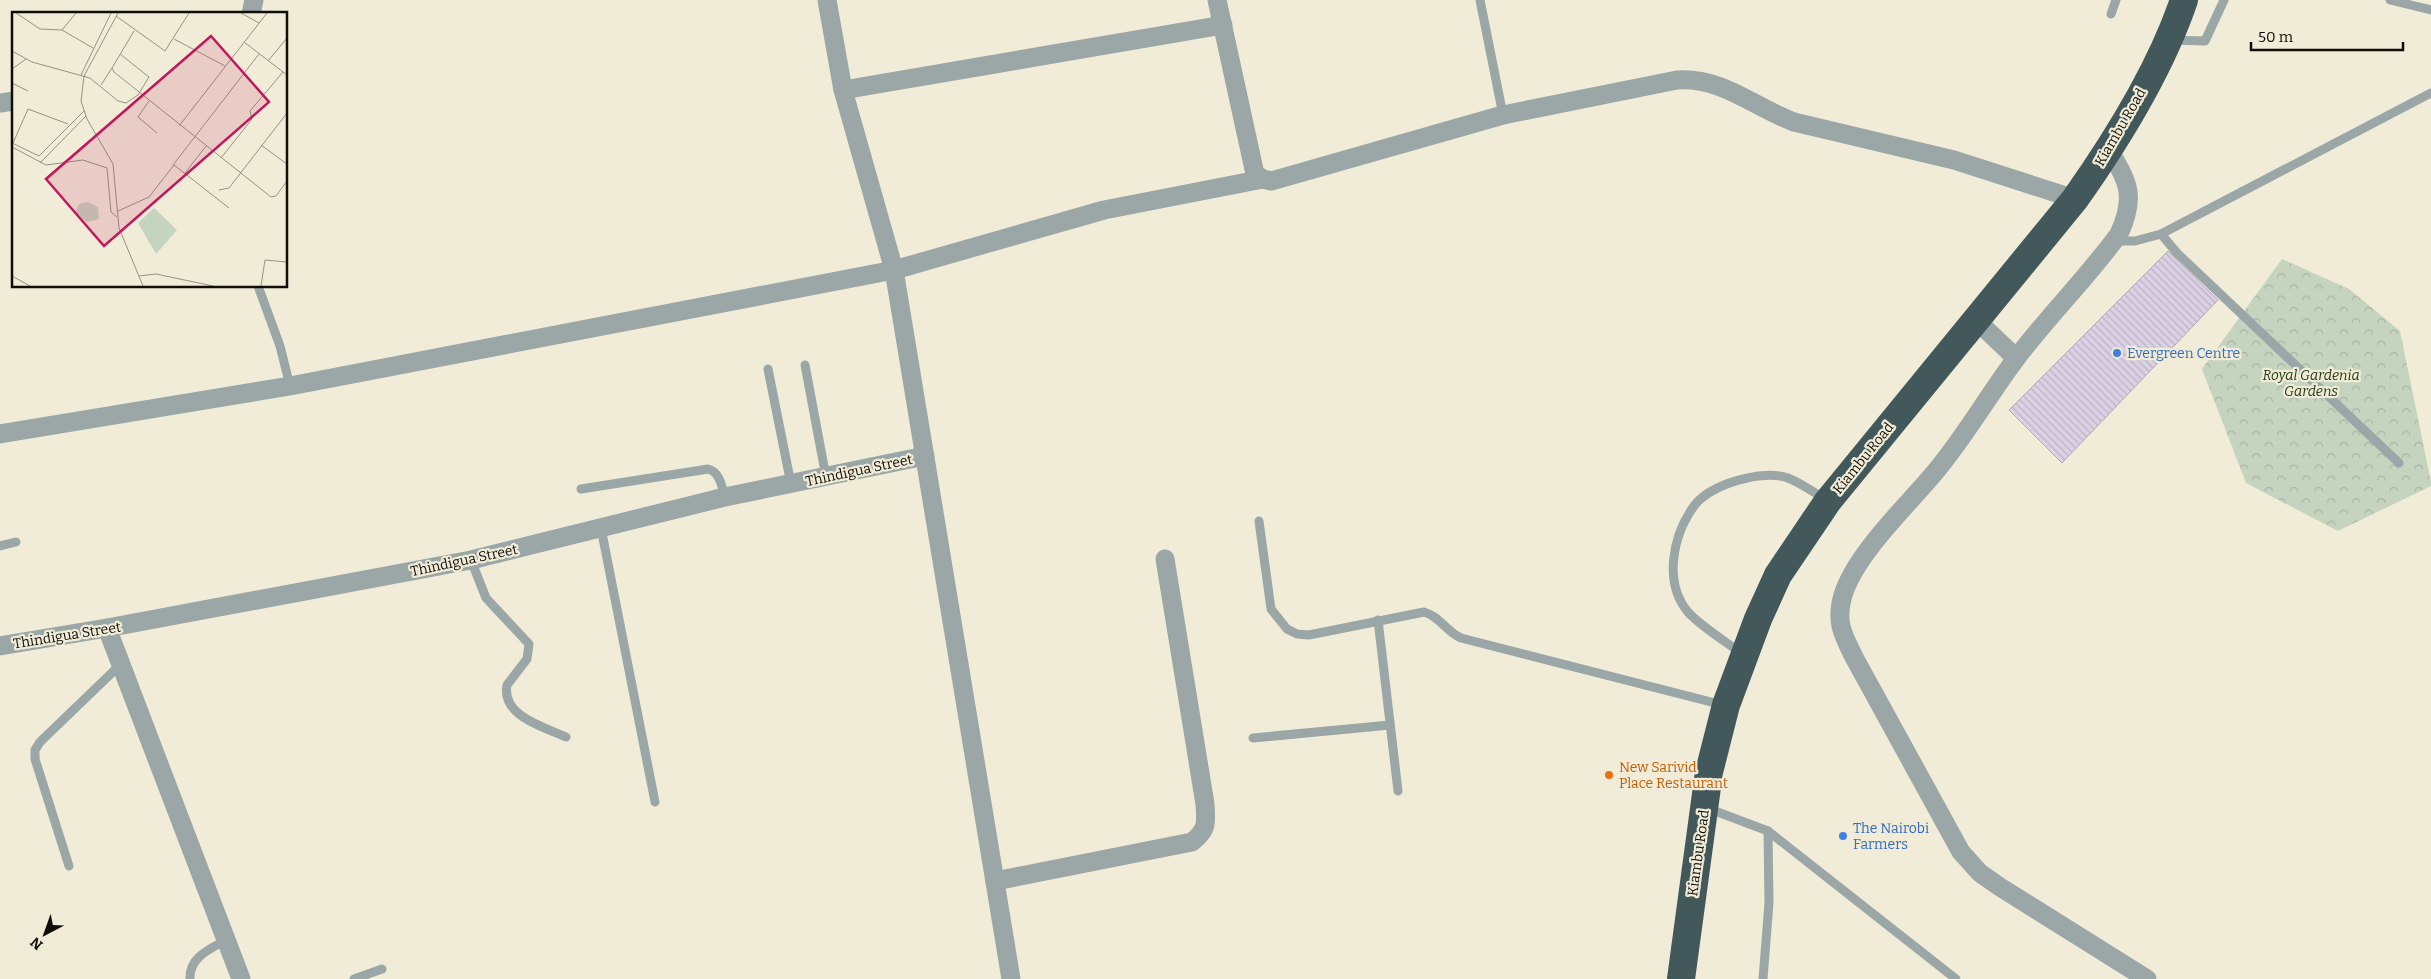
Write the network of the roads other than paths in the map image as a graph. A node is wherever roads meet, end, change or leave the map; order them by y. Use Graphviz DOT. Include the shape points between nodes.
graph roads {
  1 [pos="827,0"];
  2 [pos="1217,0"];
  3 [pos="1480,0"];
  4 [pos="2116,0"];
  5 [pos="2184,0"];
  6 [pos="2224,0"];
  7 [pos="2390,0"];
  8 [pos="2431,10"];
  9 [pos="2111,14"];
  10 [pos="1223,25"];
  11 [pos="2168,40"];
  12 [pos="843,90"];
  13 [pos="2431,93"];
  14 [pos="1503,115"];
  15 [pos="2109,151"];
  16 [pos="1263,180"];
  17 [pos="2075,199"];
  18 [pos="2161,234"];
  19 [pos="2114,241"];
  20 [pos="894,270"];
  21 [pos="259,288"];
  22 [pos="1976,320"];
  23 [pos="2016,358"];
  24 [pos="805,365"];
  25 [pos="768,369"];
  26 [pos="290,386"];
  27 [pos="0,434"];
  28 [pos="925,456"];
  29 [pos="2399,463"];
  30 [pos="826,477"];
  31 [pos="791,484"];
  32 [pos="581,489"];
  33 [pos="725,497"];
  34 [pos="1828,501"];
  35 [pos="1259,521"];
  36 [pos="601,528"];
  37 [pos="16,542"];
  38 [pos="0,546"];
  39 [pos="1166,559"];
  40 [pos="471,560"];
  41 [pos="1378,620"];
  42 [pos="107,628"];
  43 [pos="0,646"];
  44 [pos="1744,656"];
  45 [pos="121,664"];
  46 [pos="1726,705"];
  47 [pos="1390,724"];
  48 [pos="566,737"];
  49 [pos="1253,738"];
  50 [pos="1398,791"];
  51 [pos="655,802"];
  52 [pos="1704,807"];
  53 [pos="1768,831"];
  54 [pos="69,866"];
  55 [pos="995,881"];
  56 [pos="226,940"];
  57 [pos="382,969"];
  58 [pos="190,979"];
  59 [pos="241,979"];
  60 [pos="354,979"];
  61 [pos="1011,979"];
  62 [pos="1681,979"];
  63 [pos="1763,979"];
  64 [pos="1956,979"];
  65 [pos="2148,979"];
  1 -- 12 [label="street"];
  2 -- 10 [label="street"];
  3 -- 14 [label="lane"];
  4 -- 9 [label="lane"];
  5 -- 11 [label="highway, Kiambu Road"];
  6 -- 11 [label="lane" via="2205,42"];
  7 -- 8 [label="lane"];
  10 -- 12 [label="street"];
  10 -- 16 [label="street" via="1255,174"];
  11 -- 15 [label="highway, Kiambu Road"];
  12 -- 20 [label="street"];
  13 -- 18 [label="lane"];
  14 -- 16 [label="street" via="1271,181"];
  14 -- 17 [label="street" via="1693,79 1711,82 1794,122 1954,160"];
  15 -- 17 [label="highway, Kiambu Road"];
  15 -- 19 [label="street" via="2122,169 2129,199 2128,213"];
  16 -- 20 [label="street" via="1104,210"];
  17 -- 22 [label="highway, Kiambu Road"];
  18 -- 19 [label="lane" via="2135,241"];
  18 -- 29 [label="lane" via="2177,254"];
  19 -- 23 [label="street"];
  20 -- 26 [label="street"];
  20 -- 28 [label="street"];
  21 -- 26 [label="lane" via="280,346"];
  22 -- 23 [label="street"];
  22 -- 34 [label="highway, Kiambu Road"];
  23 -- 65 [label="street" via="1938,469 1853,572 1839,613 1842,633 1961,852 1980,873 2000,887"];
  24 -- 30 [label="lane"];
  25 -- 31 [label="lane"];
  26 -- 27 [label="street"];
  28 -- 30 [label="street, Thindigua Street"];
  28 -- 55 [label="street"];
  30 -- 31 [label="street, Thindigua Street"];
  31 -- 33 [label="street, Thindigua Street"];
  32 -- 33 [label="lane" via="708,469 714,470 718,476"];
  33 -- 36 [label="street, Thindigua Street"];
  34 -- 44 [label="highway, Kiambu Road" via="1778,574"];
  34 -- 44 [label="lane" via="1788,478 1755,476 1726,483 1695,504 1679,533 1674,558 1674,585 1688,612"];
  35 -- 41 [label="lane" via="1271,609 1287,630 1309,635"];
  36 -- 40 [label="street, Thindigua Street"];
  36 -- 51 [label="lane"];
  37 -- 38 [label="lane"];
  39 -- 55 [label="street" via="1205,804 1203,833 1192,842"];
  40 -- 42 [label="street, Thindigua Street"];
  40 -- 48 [label="lane" via="486,598 529,644 527,659 507,685 508,699 519,715"];
  41 -- 46 [label="lane" via="1424,612 1432,614 1461,638"];
  41 -- 47 [label="lane"];
  42 -- 43 [label="street, Thindigua Street"];
  42 -- 45 [label="street"];
  44 -- 46 [label="highway, Kiambu Road"];
  45 -- 54 [label="lane" via="35,750 35,759"];
  45 -- 56 [label="street"];
  46 -- 52 [label="highway, Kiambu Road"];
  47 -- 49 [label="lane"];
  47 -- 50 [label="lane"];
  52 -- 53 [label="lane"];
  52 -- 62 [label="highway, Kiambu Road"];
  53 -- 63 [label="lane" via="1769,903"];
  53 -- 64 [label="lane"];
  55 -- 61 [label="street"];
  56 -- 58 [label="lane" via="197,959 190,970"];
  56 -- 59 [label="street"];
  57 -- 60 [label="lane"];
}
